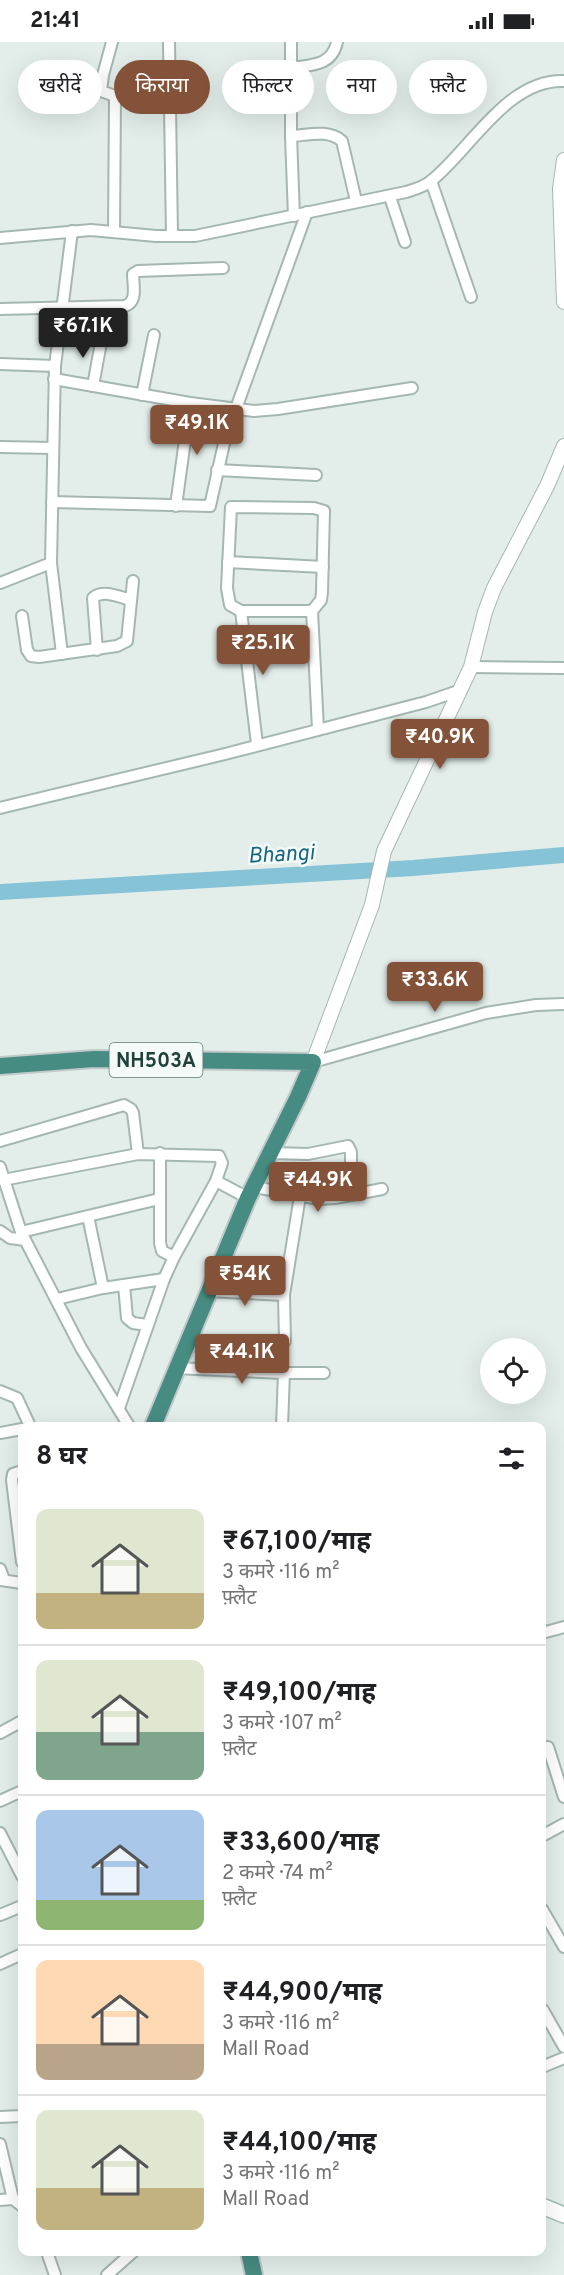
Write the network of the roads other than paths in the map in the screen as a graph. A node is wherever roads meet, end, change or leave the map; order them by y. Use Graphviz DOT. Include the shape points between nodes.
graph roads {
  1 [pos="112,42"];
  2 [pos="169,42"];
  3 [pos="291,42"];
  4 [pos="337,42"];
  5 [pos="169,60"];
  6 [pos="291,60"];
  7 [pos="314,64"];
  8 [pos="564,81"];
  9 [pos="114,96"];
  10 [pos="115,114"];
  11 [pos="169,114"];
  12 [pos="291,114"];
  13 [pos="291,136"];
  14 [pos="564,160"];
  15 [pos="430,181"];
  16 [pos="390,196"];
  17 [pos="356,201"];
  18 [pos="307,212"];
  19 [pos="294,216"];
  20 [pos="72,231"];
  21 [pos="114,232"];
  22 [pos="172,237"];
  23 [pos="0,238"];
  24 [pos="405,242"];
  25 [pos="223,268"];
  26 [pos="471,297"];
  27 [pos="564,302"];
  28 [pos="0,309"];
  29 [pos="61,309"];
  30 [pos="154,335"];
  31 [pos="102,337"];
  32 [pos="0,364"];
  33 [pos="54,366"];
  34 [pos="54,379"];
  35 [pos="93,386"];
  36 [pos="412,388"];
  37 [pos="142,395"];
  38 [pos="190,403"];
  39 [pos="236,409"];
  40 [pos="564,446"];
  41 [pos="0,447"];
  42 [pos="53,448"];
  43 [pos="217,471"];
  44 [pos="316,475"];
  45 [pos="52,502"];
  46 [pos="176,506"];
  47 [pos="210,506"];
  48 [pos="231,507"];
  49 [pos="228,562"];
  50 [pos="51,563"];
  51 [pos="323,567"];
  52 [pos="133,581"];
  53 [pos="0,584"];
  54 [pos="131,600"];
  55 [pos="241,611"];
  56 [pos="312,611"];
  57 [pos="22,616"];
  58 [pos="97,650"];
  59 [pos="62,654"];
  60 [pos="471,667"];
  61 [pos="564,668"];
  62 [pos="461,690"];
  63 [pos="318,729"];
  64 [pos="257,744"];
  65 [pos="0,808"];
  66 [pos="564,1004"];
  67 [pos="313,1062"];
  68 [pos="0,1066"];
  69 [pos="0,1141"];
  70 [pos="271,1153"];
  71 [pos="138,1154"];
  72 [pos="160,1154"];
  73 [pos="0,1167"];
  74 [pos="3,1179"];
  75 [pos="216,1181"];
  76 [pos="382,1189"];
  77 [pos="251,1192"];
  78 [pos="300,1196"];
  79 [pos="351,1196"];
  80 [pos="159,1199"];
  81 [pos="88,1216"];
  82 [pos="0,1231"];
  83 [pos="23,1236"];
  84 [pos="174,1257"];
  85 [pos="164,1279"];
  86 [pos="124,1285"];
  87 [pos="103,1288"];
  88 [pos="208,1291"];
  89 [pos="284,1295"];
  90 [pos="57,1299"];
  91 [pos="147,1325"];
  92 [pos="285,1341"];
  93 [pos="176,1368"];
  94 [pos="284,1373"];
  95 [pos="324,1373"];
  96 [pos="0,1391"];
  97 [pos="119,1408"];
  98 [pos="28,1422"];
  99 [pos="127,1422"];
  100 [pos="155,1422"];
  101 [pos="282,1422"];
  102 [pos="18,1430"];
  103 [pos="0,1433"];
  104 [pos="18,1473"];
  105 [pos="18,1528"];
  106 [pos="0,1569"];
  107 [pos="2,1580"];
  108 [pos="18,1582"];
  109 [pos="564,1627"];
  110 [pos="546,1632"];
  111 [pos="18,1723"];
  112 [pos="0,1733"];
  113 [pos="548,1747"];
  114 [pos="18,1793"];
  115 [pos="564,1797"];
  116 [pos="0,1802"];
  117 [pos="564,1824"];
  118 [pos="0,1833"];
  119 [pos="546,1834"];
  120 [pos="12,1856"];
  121 [pos="0,1862"];
  122 [pos="18,1868"];
  123 [pos="18,1908"];
  124 [pos="0,1915"];
  125 [pos="546,1916"];
  126 [pos="564,1947"];
  127 [pos="18,1956"];
  128 [pos="0,1964"];
  129 [pos="546,2015"];
  130 [pos="564,2048"];
  131 [pos="564,2058"];
  132 [pos="546,2065"];
  133 [pos="18,2116"];
  134 [pos="0,2117"];
  135 [pos="0,2144"];
  136 [pos="13,2199"];
  137 [pos="0,2200"];
  138 [pos="18,2203"];
  139 [pos="546,2208"];
  140 [pos="564,2215"];
  141 [pos="48,2256"];
  142 [pos="129,2256"];
  143 [pos="250,2256"];
  144 [pos="55,2275"];
  145 [pos="107,2275"];
  146 [pos="254,2275"];
  1 -- 9 [label="street" via="101,88"];
  2 -- 5 [label="street"];
  3 -- 6 [label="street"];
  4 -- 7 [label="street" via="335,52 327,60"];
  8 -- 15 [label="street" via="547,81 516,98"];
  10 -- 21 [label="street"];
  11 -- 22 [label="street"];
  12 -- 13 [label="street"];
  13 -- 17 [label="street" via="327,133 342,141"];
  13 -- 19 [label="street"];
  14 -- 27 [label="street" via="560,189"];
  15 -- 16 [label="street"];
  15 -- 26 [label="street"];
  16 -- 17 [label="street"];
  16 -- 24 [label="street"];
  17 -- 18 [label="street"];
  18 -- 19 [label="street"];
  18 -- 39 [label="street"];
  19 -- 22 [label="street" via="213,234"];
  20 -- 21 [label="street"];
  20 -- 23 [label="street"];
  20 -- 29 [label="street"];
  21 -- 22 [label="street"];
  25 -- 29 [label="street" via="138,271 133,274 134,296 130,305"];
  28 -- 29 [label="street"];
  29 -- 33 [label="street"];
  30 -- 37 [label="street"];
  31 -- 35 [label="street"];
  32 -- 33 [label="street"];
  33 -- 34 [label="street"];
  34 -- 35 [label="street"];
  34 -- 42 [label="street"];
  35 -- 37 [label="street"];
  36 -- 39 [label="street" via="272,410"];
  37 -- 38 [label="street"];
  38 -- 39 [label="street"];
  38 -- 46 [label="street"];
  39 -- 43 [label="street"];
  40 -- 60 [label="street" via="494,588"];
  41 -- 42 [label="street"];
  42 -- 45 [label="street"];
  43 -- 44 [label="street"];
  43 -- 47 [label="street"];
  45 -- 46 [label="street"];
  45 -- 50 [label="street"];
  46 -- 47 [label="street"];
  47 -- 48 [label="street"];
  48 -- 49 [label="street"];
  48 -- 51 [label="street" via="324,511"];
  49 -- 51 [label="street"];
  49 -- 55 [label="street" via="227,597 234,609"];
  50 -- 53 [label="street"];
  50 -- 59 [label="street"];
  51 -- 56 [label="street" via="321,600"];
  52 -- 54 [label="street"];
  54 -- 58 [label="street" via="127,641"];
  54 -- 58 [label="street" via="95,596 92,606"];
  55 -- 56 [label="street"];
  55 -- 64 [label="street"];
  56 -- 63 [label="street"];
  57 -- 59 [label="street" via="31,656"];
  58 -- 59 [label="street"];
  60 -- 61 [label="street"];
  60 -- 62 [label="street"];
  62 -- 63 [label="street"];
  62 -- 67 [label="street" via="398,819 357,949"];
  63 -- 64 [label="street"];
  64 -- 65 [label="street"];
  66 -- 67 [label="street" via="486,1013"];
  67 -- 68 [label="highway, NH503A" via="94,1059"];
  67 -- 70 [label="highway"];
  69 -- 71 [label="street" via="124,1105 131,1109"];
  70 -- 77 [label="highway"];
  70 -- 79 [label="street" via="308,1154 348,1146"];
  71 -- 72 [label="street"];
  71 -- 74 [label="street"];
  72 -- 75 [label="street" via="219,1156 222,1163"];
  72 -- 80 [label="street"];
  73 -- 74 [label="street"];
  74 -- 83 [label="street"];
  75 -- 77 [label="street"];
  75 -- 84 [label="street"];
  76 -- 79 [label="street"];
  77 -- 78 [label="street"];
  77 -- 88 [label="highway"];
  78 -- 79 [label="street"];
  78 -- 89 [label="street"];
  80 -- 81 [label="street"];
  80 -- 84 [label="street" via="161,1248"];
  81 -- 83 [label="street"];
  81 -- 87 [label="street"];
  82 -- 83 [label="street" via="10,1238"];
  83 -- 90 [label="street"];
  84 -- 85 [label="street"];
  85 -- 86 [label="street"];
  85 -- 91 [label="street"];
  86 -- 87 [label="street"];
  86 -- 91 [label="street" via="127,1318"];
  87 -- 90 [label="street"];
  88 -- 89 [label="street"];
  88 -- 93 [label="highway"];
  89 -- 92 [label="street"];
  90 -- 97 [label="street" via="81,1348"];
  91 -- 97 [label="street"];
  93 -- 94 [label="street"];
  93 -- 100 [label="highway"];
  94 -- 95 [label="street"];
  94 -- 101 [label="street"];
  96 -- 98 [label="street" via="16,1398"];
  97 -- 99 [label="street"];
  102 -- 103 [label="street"];
  104 -- 105 [label="street" via="12,1477"];
  106 -- 107 [label="street"];
  107 -- 108 [label="street"];
  109 -- 110 [label="street"];
  111 -- 112 [label="street"];
  113 -- 115 [label="street"];
  114 -- 116 [label="street"];
  117 -- 119 [label="street"];
  118 -- 120 [label="street"];
  120 -- 121 [label="street"];
  120 -- 122 [label="street"];
  123 -- 124 [label="street"];
  125 -- 126 [label="street"];
  127 -- 128 [label="street"];
  129 -- 130 [label="street"];
  131 -- 132 [label="street"];
  133 -- 134 [label="street"];
  135 -- 136 [label="street"];
  136 -- 137 [label="street"];
  136 -- 138 [label="street"];
  139 -- 140 [label="main road"];
  141 -- 144 [label="street"];
  142 -- 145 [label="street"];
  143 -- 146 [label="highway"];
}
